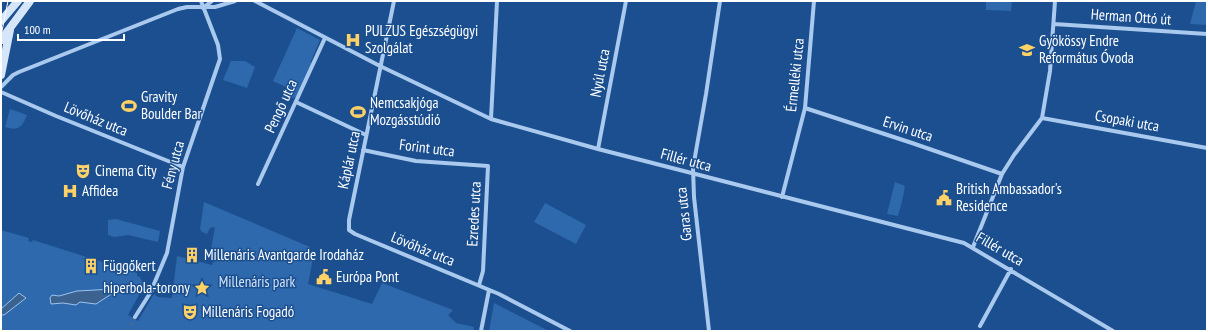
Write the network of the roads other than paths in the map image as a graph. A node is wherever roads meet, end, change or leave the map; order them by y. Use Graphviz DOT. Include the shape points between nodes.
graph roads {
  1 [pos="18,1"];
  2 [pos="30,1"];
  3 [pos="201,1"];
  4 [pos="212,1"];
  5 [pos="235,1"];
  6 [pos="255,1"];
  7 [pos="394,1"];
  8 [pos="497,1"];
  9 [pos="626,1"];
  10 [pos="720,1"];
  11 [pos="814,1"];
  12 [pos="1055,1"];
  13 [pos="203,8"];
  14 [pos="10,10"];
  15 [pos="1,16"];
  16 [pos="1,21"];
  17 [pos="1054,24"];
  18 [pos="11,28"];
  19 [pos="1207,34"];
  20 [pos="325,38"];
  21 [pos="1,40"];
  22 [pos="380,66"];
  23 [pos="1,75"];
  24 [pos="1,87"];
  25 [pos="1,92"];
  26 [pos="296,102"];
  27 [pos="805,108"];
  28 [pos="1042,118"];
  29 [pos="491,119"];
  30 [pos="366,135"];
  31 [pos="1207,148"];
  32 [pos="598,149"];
  33 [pos="363,150"];
  34 [pos="488,166"];
  35 [pos="183,167"];
  36 [pos="693,174"];
  37 [pos="1002,174"];
  38 [pos="258,184"];
  39 [pos="782,197"];
  40 [pos="349,230"];
  41 [pos="973,247"];
  42 [pos="1011,269"];
  43 [pos="154,284"];
  44 [pos="479,286"];
  45 [pos="152,290"];
  46 [pos="489,290"];
  47 [pos="135,317"];
  48 [pos="980,326"];
  49 [pos="481,331"];
  50 [pos="570,331"];
  51 [pos="709,331"];
  52 [pos="1113,331"];
  1 -- 14 [label="main road"];
  2 -- 18 [label="main road"];
  3 -- 13 [label="street, Fény utca"];
  4 -- 13 [label="street"];
  5 -- 13 [label="street"];
  6 -- 20 [label="street, Fillér utca"];
  7 -- 22 [label="street, Káplár utca"];
  8 -- 29 [label="street"];
  9 -- 32 [label="street, Nyúl utca"];
  10 -- 36 [label="street, Garas utca"];
  11 -- 27 [label="street, Érmelléki utca"];
  12 -- 17 [label="street"];
  13 -- 24 [label="street" via="187,7 160,16 13,75"];
  13 -- 35 [label="street, Fény utca" via="218,46 220,59"];
  14 -- 15 [label="street"];
  14 -- 16 [label="main road"];
  17 -- 19 [label="street, Herman Ottó út"];
  17 -- 28 [label="street"];
  18 -- 21 [label="main road"];
  18 -- 23 [label="main road"];
  20 -- 22 [label="street, Fillér utca"];
  20 -- 26 [label="street, Pengő utca"];
  22 -- 29 [label="street, Fillér utca"];
  22 -- 30 [label="street, Káplár utca"];
  25 -- 35 [label="street, Lövőház utca"];
  26 -- 30 [label="street"];
  26 -- 38 [label="street, Pengő utca"];
  27 -- 37 [label="street, Ervin utca"];
  27 -- 39 [label="street, Érmelléki utca"];
  28 -- 31 [label="street, Csopaki utca"];
  28 -- 37 [label="street"];
  29 -- 32 [label="street, Fillér utca"];
  30 -- 33 [label="street, Káplár utca"];
  32 -- 36 [label="street, Fillér utca"];
  33 -- 34 [label="street, Forint utca" via="416,160"];
  33 -- 40 [label="street, Káplár utca"];
  34 -- 44 [label="street, Ezredes utca" via="483,271"];
  35 -- 43 [label="street, Fény utca" via="167,252"];
  36 -- 39 [label="street, Fillér utca"];
  36 -- 51 [label="street, Garas utca"];
  37 -- 41 [label="street"];
  39 -- 41 [label="street, Fillér utca"];
  40 -- 44 [label="street, Lövőház utca"];
  41 -- 42 [label="street, Fillér utca"];
  42 -- 48 [label="street"];
  42 -- 52 [label="street, Fillér utca"];
  44 -- 46 [label="street, Lövőház utca"];
  45 -- 47 [label="street"];
  46 -- 49 [label="street"];
  46 -- 50 [label="street, Lövőház utca"];
}
